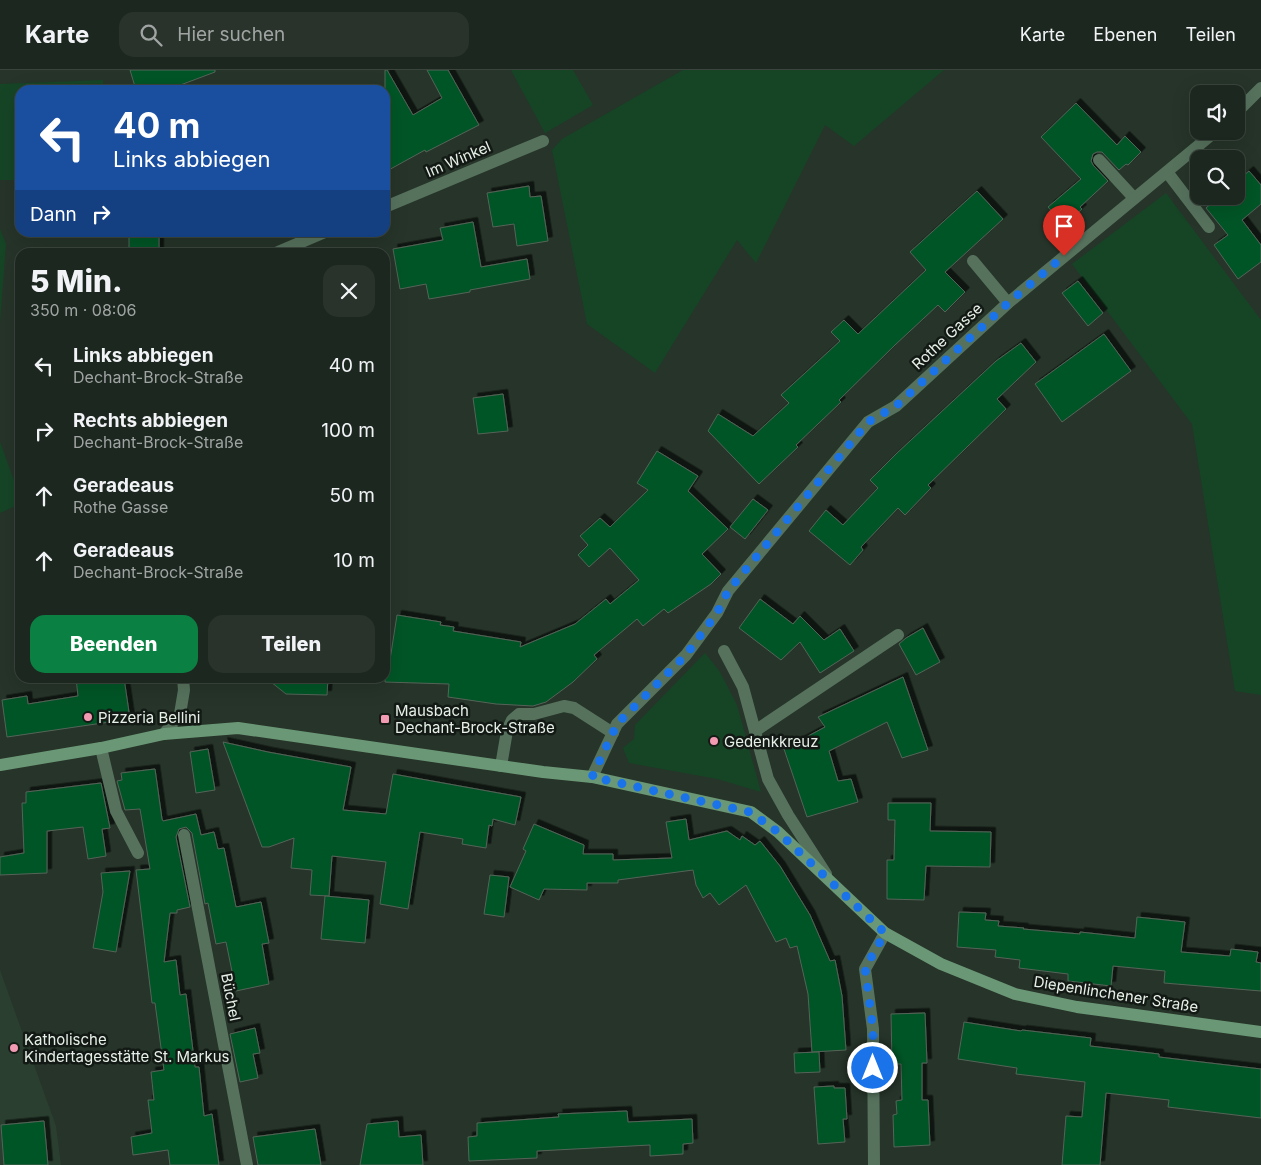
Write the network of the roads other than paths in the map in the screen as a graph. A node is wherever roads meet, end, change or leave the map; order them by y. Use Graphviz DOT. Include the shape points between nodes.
graph roads {
  1 [pos="1261,88"];
  2 [pos="1245,104"];
  3 [pos="1205,140"];
  4 [pos="543,141"];
  5 [pos="1099,160"];
  6 [pos="1167,172"];
  7 [pos="1134,198"];
  8 [pos="390,205"];
  9 [pos="1209,227"];
  10 [pos="313,237"];
  11 [pos="287,248"];
  12 [pos="973,261"];
  13 [pos="1008,303"];
  14 [pos="898,635"];
  15 [pos="724,651"];
  16 [pos="183,683"];
  17 [pos="755,731"];
  18 [pos="613,733"];
  19 [pos="164,734"];
  20 [pos="101,748"];
  21 [pos="0,765"];
  22 [pos="501,766"];
  23 [pos="592,777"];
  24 [pos="184,835"];
  25 [pos="138,853"];
  26 [pos="834,886"];
  27 [pos="885,933"];
  28 [pos="1261,1032"];
  29 [pos="247,1165"];
  30 [pos="874,1165"];
  1 -- 2 [label="street"];
  3 -- 6 [label="street, Rothe Gasse"];
  4 -- 8 [label="street, Im Winkel"];
  5 -- 7 [label="street"];
  6 -- 7 [label="street, Rothe Gasse"];
  6 -- 9 [label="street"];
  7 -- 13 [label="street, Rothe Gasse"];
  10 -- 11 [label="street"];
  12 -- 13 [label="street"];
  13 -- 18 [label="street, Rothe Gasse" via="896,406 868,422 728,591 717,613 686,655 617,724"];
  14 -- 17 [label="street"];
  15 -- 17 [label="street" via="743,687"];
  16 -- 19 [label="street" via="180,714"];
  17 -- 26 [label="street" via="768,780"];
  18 -- 22 [label="street" via="574,708 564,706 534,714 519,714 506,731"];
  18 -- 23 [label="street"];
  19 -- 20 [label="street, Diepenlinchener Straße"];
  19 -- 22 [label="street, Diepenlinchener Straße" via="238,728"];
  20 -- 21 [label="street, Diepenlinchener Straße"];
  20 -- 25 [label="street" via="116,811"];
  22 -- 23 [label="street, Diepenlinchener Straße"];
  23 -- 26 [label="street, Diepenlinchener Straße" via="750,812 778,832"];
  24 -- 29 [label="street, Büchel"];
  26 -- 27 [label="street, Diepenlinchener Straße"];
  27 -- 28 [label="street, Diepenlinchener Straße" via="941,964 1024,996 1077,1007"];
  27 -- 30 [label="street" via="865,968 873,1029"];
}
